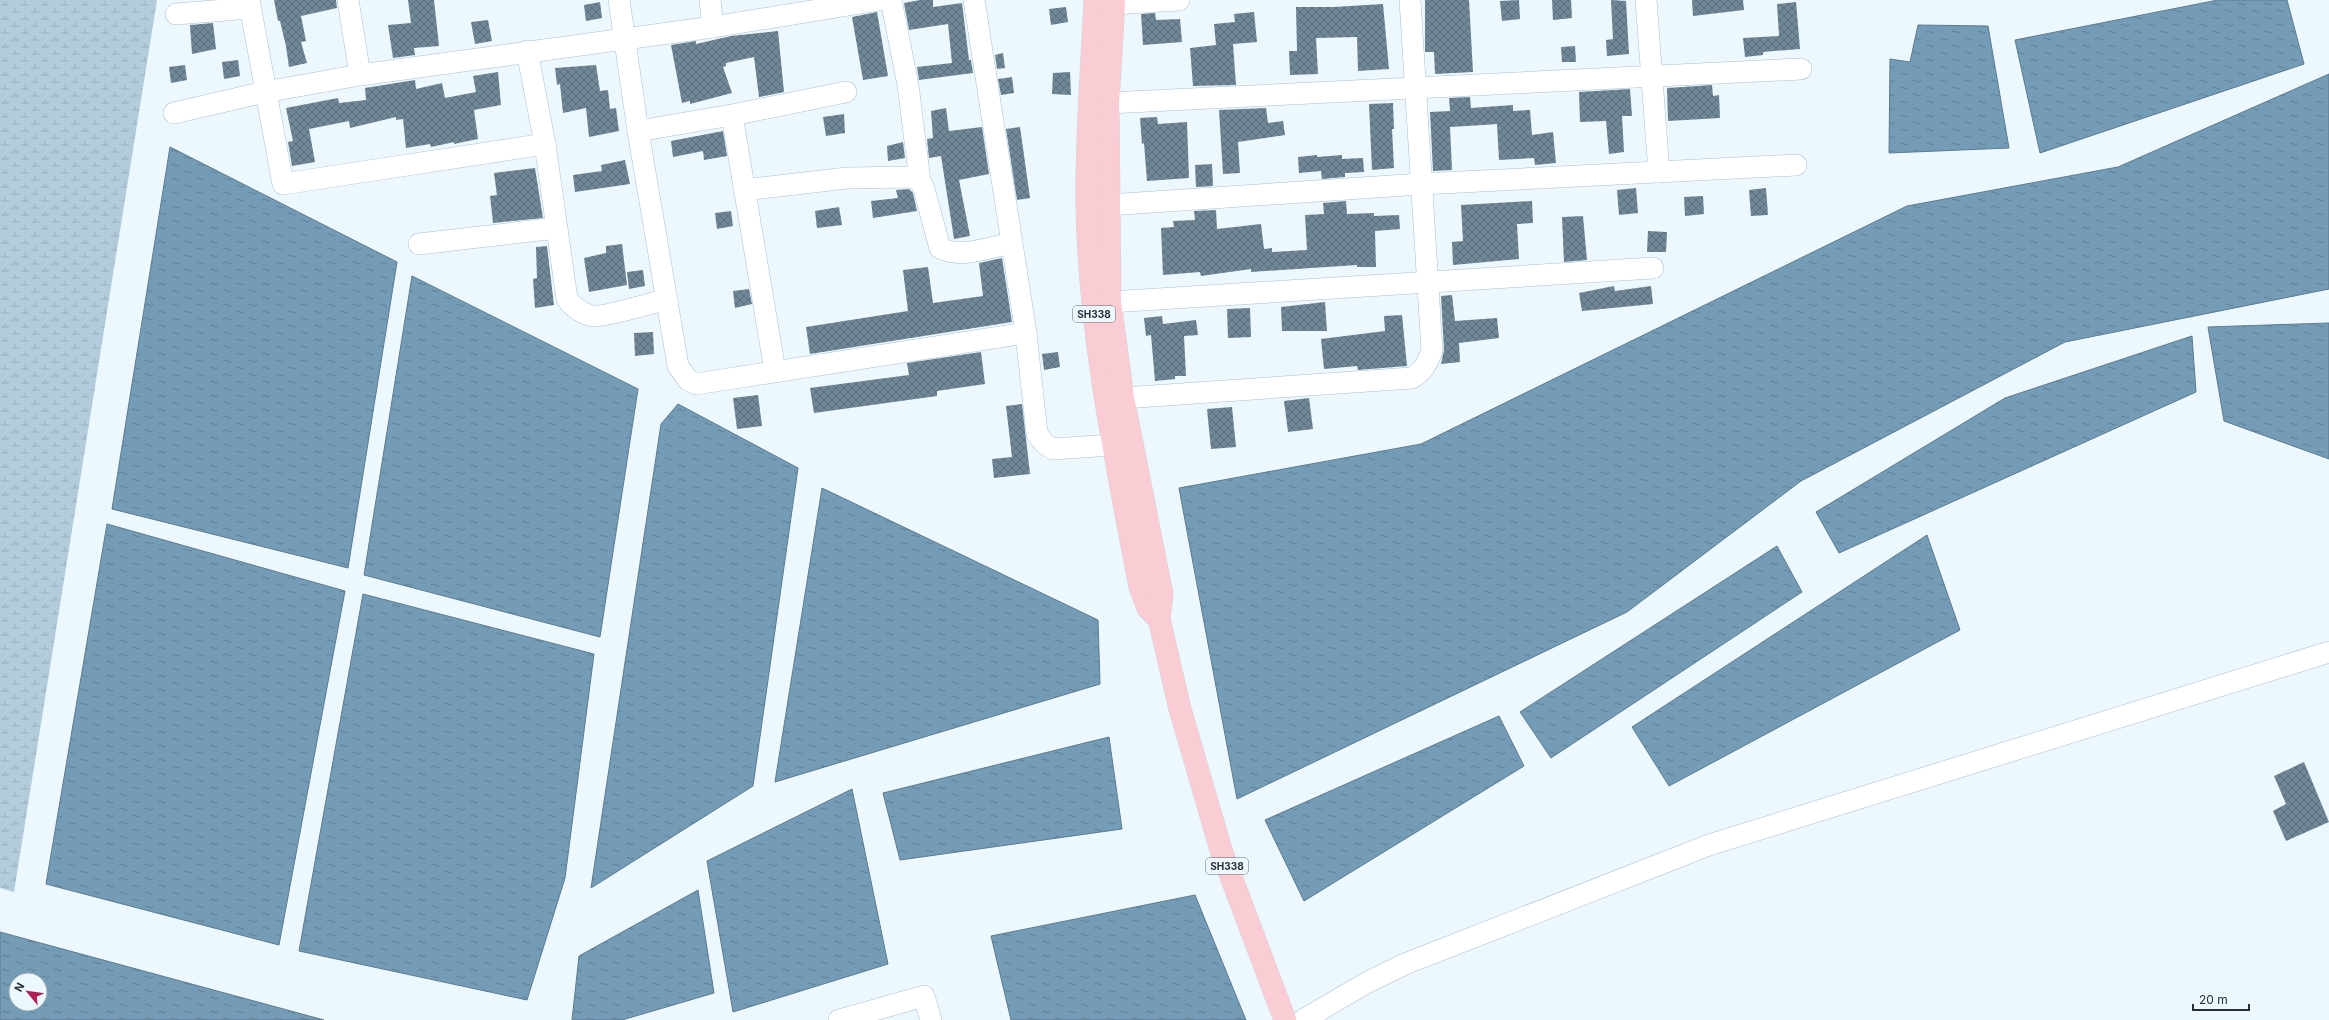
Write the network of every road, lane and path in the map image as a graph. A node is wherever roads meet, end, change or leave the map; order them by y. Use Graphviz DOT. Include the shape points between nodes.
graph roads {
  1 [pos="348,0"];
  2 [pos="619,0"];
  3 [pos="710,0"];
  4 [pos="879,0"];
  5 [pos="891,0"];
  6 [pos="974,0"];
  7 [pos="1179,0"];
  8 [pos="1410,0"];
  9 [pos="1646,0"];
  10 [pos="1107,1"];
  11 [pos="250,4"];
  12 [pos="176,14"];
  13 [pos="713,27"];
  14 [pos="624,39"];
  15 [pos="527,51"];
  16 [pos="1801,69"];
  17 [pos="360,75"];
  18 [pos="1650,75"];
  19 [pos="1415,87"];
  20 [pos="265,92"];
  21 [pos="846,92"];
  22 [pos="1108,103"];
  23 [pos="174,113"];
  24 [pos="732,115"];
  25 [pos="638,131"];
  26 [pos="545,144"];
  27 [pos="1796,165"];
  28 [pos="1659,172"];
  29 [pos="920,181"];
  30 [pos="1421,184"];
  31 [pos="744,190"];
  32 [pos="1108,205"];
  33 [pos="557,228"];
  34 [pos="1012,243"];
  35 [pos="419,244"];
  36 [pos="1653,268"];
  37 [pos="1428,283"];
  38 [pos="667,300"];
  39 [pos="1110,302"];
  40 [pos="1026,333"];
  41 [pos="775,371"];
  42 [pos="1123,398"];
  43 [pos="1113,445"];
  44 [pos="1159,619"];
  45 [pos="2329,652"];
  46 [pos="839,1020"];
  47 [pos="931,1020"];
  48 [pos="1285,1020"];
  49 [pos="1303,1020"];
  1 -- 17 [label="street"];
  2 -- 14 [label="street"];
  3 -- 13 [label="street"];
  4 -- 13 [label="street"];
  5 -- 29 [label="street" via="908,85"];
  6 -- 34 [label="street"];
  7 -- 10 [label="street"];
  8 -- 19 [label="street"];
  9 -- 18 [label="street"];
  10 -- 22 [label="main road, SH338"];
  10 -- 43 [label="main road, SH338" via="1088,102 1087,206 1094,317"];
  11 -- 12 [label="street"];
  11 -- 20 [label="street"];
  13 -- 14 [label="street"];
  14 -- 15 [label="street"];
  14 -- 25 [label="street"];
  15 -- 17 [label="street"];
  15 -- 26 [label="street"];
  16 -- 18 [label="street"];
  17 -- 20 [label="street"];
  18 -- 19 [label="street"];
  18 -- 28 [label="street"];
  19 -- 22 [label="street"];
  19 -- 30 [label="street"];
  20 -- 23 [label="street"];
  20 -- 26 [label="street" via="283,184"];
  21 -- 24 [label="street"];
  22 -- 32 [label="main road, SH338"];
  24 -- 25 [label="street"];
  24 -- 31 [label="street"];
  25 -- 38 [label="street"];
  26 -- 33 [label="street"];
  27 -- 28 [label="street"];
  28 -- 30 [label="street"];
  29 -- 31 [label="street" via="902,176 847,178"];
  29 -- 34 [label="street" via="940,248 958,253"];
  30 -- 32 [label="street"];
  30 -- 37 [label="street"];
  31 -- 41 [label="street"];
  32 -- 39 [label="main road, SH338"];
  33 -- 35 [label="street"];
  33 -- 38 [label="street" via="567,300 573,307 595,316"];
  34 -- 40 [label="street"];
  36 -- 37 [label="street"];
  37 -- 39 [label="street"];
  37 -- 42 [label="street" via="1432,351 1421,373 1412,378"];
  38 -- 41 [label="street" via="678,366 688,380 696,384"];
  39 -- 42 [label="main road, SH338"];
  40 -- 41 [label="street"];
  40 -- 43 [label="street" via="1037,434 1040,440 1053,448"];
  42 -- 44 [label="main road, SH338" via="1162,594"];
  43 -- 44 [label="main road, SH338" via="1140,587 1148,608"];
  44 -- 48 [label="main road, SH338" via="1173,683 1221,850"];
  45 -- 49 [label="street" via="1709,845 1405,964 1366,983"];
  46 -- 47 [label="street" via="924,996"];
}
